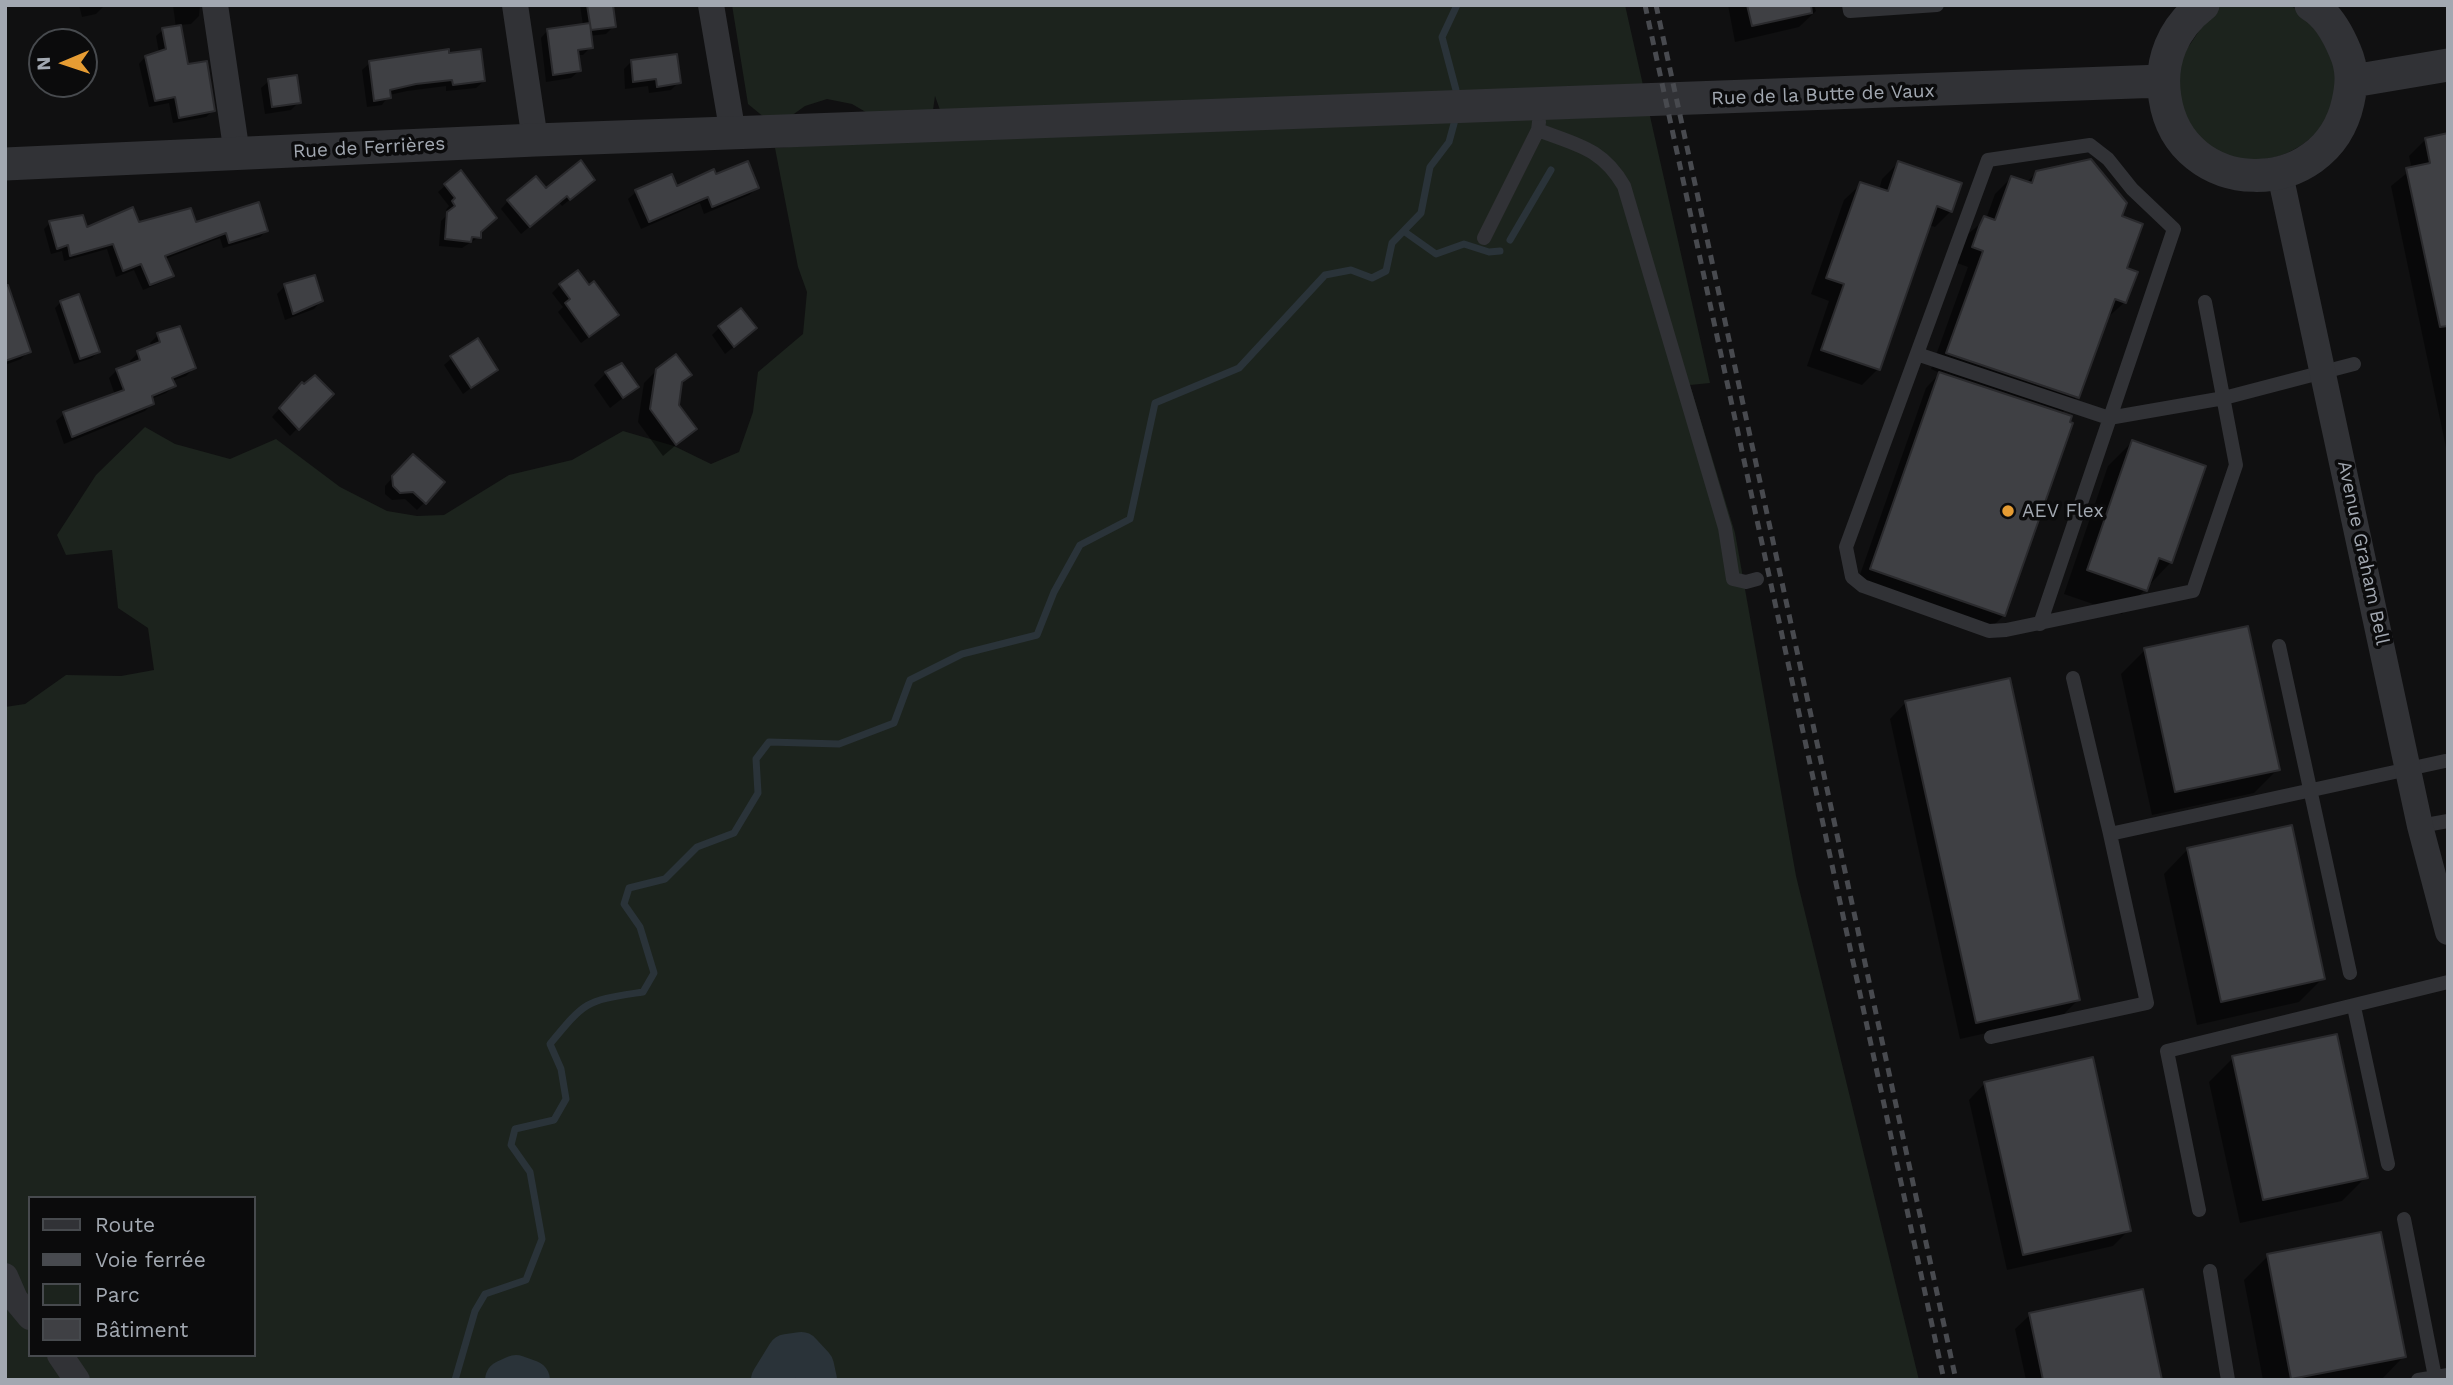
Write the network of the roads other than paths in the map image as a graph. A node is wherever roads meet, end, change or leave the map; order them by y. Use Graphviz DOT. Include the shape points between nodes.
graph roads {
  1 [pos="215,5"];
  2 [pos="515,5"];
  3 [pos="711,5"];
  4 [pos="1849,5"];
  5 [pos="1937,5"];
  6 [pos="2203,5"];
  7 [pos="2311,5"];
  8 [pos="2448,65"];
  9 [pos="2162,81"];
  10 [pos="2353,81"];
  11 [pos="1439,109"];
  12 [pos="1539,116"];
  13 [pos="733,134"];
  14 [pos="535,140"];
  15 [pos="237,154"];
  16 [pos="5,164"];
  17 [pos="2280,174"];
  18 [pos="1483,238"];
  19 [pos="2205,302"];
  20 [pos="1917,354"];
  21 [pos="2354,364"];
  22 [pos="2325,372"];
  23 [pos="2224,398"];
  24 [pos="2109,418"];
  25 [pos="1757,579"];
  26 [pos="2040,624"];
  27 [pos="2279,646"];
  28 [pos="2073,678"];
  29 [pos="2445,761"];
  30 [pos="2409,771"];
  31 [pos="2311,792"];
  32 [pos="2448,821"];
  33 [pos="2420,825"];
  34 [pos="2110,834"];
  35 [pos="2448,932"];
  36 [pos="2350,973"];
  37 [pos="2448,982"];
  38 [pos="2354,1007"];
  39 [pos="1991,1037"];
  40 [pos="2388,1164"];
  41 [pos="2199,1210"];
  42 [pos="2404,1219"];
  43 [pos="2210,1271"];
  44 [pos="5,1276"];
  45 [pos="28,1314"];
  46 [pos="61,1357"];
  47 [pos="2441,1376"];
  48 [pos="77,1380"];
  49 [pos="2228,1380"];
  50 [pos="2418,1380"];
  1 -- 15 [label="street"];
  2 -- 14 [label="street"];
  3 -- 13 [label="street"];
  4 -- 5 [label="lane" via="1850,11"];
  6 -- 9 [label="street" via="2175,34"];
  7 -- 10 [label="street" via="2336,31"];
  8 -- 10 [label="street"];
  9 -- 12 [label="street, Rue de la Butte de Vaux"];
  9 -- 17 [label="street" via="2166,110 2179,136 2199,157 2223,171 2247,176"];
  10 -- 17 [label="street" via="2345,116 2330,142 2308,162"];
  11 -- 12 [label="street, Rue de la Butte de Vaux" via="1484,108"];
  11 -- 13 [label="street, Rue de Ferrières"];
  12 -- 18 [label="lane"];
  12 -- 25 [label="lane" via="1595,151 1612,166 1624,186 1725,528 1733,579"];
  13 -- 14 [label="street, Rue de Ferrières"];
  14 -- 15 [label="street, Rue de Ferrières"];
  15 -- 16 [label="street, Rue de Ferrières"];
  17 -- 22 [label="street, Avenue Graham Bell"];
  19 -- 23 [label="lane"];
  20 -- 24 [label="lane"];
  20 -- 24 [label="lane" via="1988,160 2090,145 2174,229"];
  20 -- 26 [label="lane" via="1846,547 1852,577 1863,586 1989,631"];
  21 -- 22 [label="lane"];
  22 -- 23 [label="lane"];
  22 -- 30 [label="street, Avenue Graham Bell"];
  23 -- 24 [label="lane"];
  23 -- 26 [label="lane" via="2236,465 2193,591"];
  24 -- 26 [label="lane"];
  27 -- 31 [label="lane"];
  28 -- 34 [label="lane"];
  29 -- 30 [label="lane"];
  30 -- 31 [label="lane"];
  30 -- 33 [label="street, Avenue Graham Bell"];
  31 -- 34 [label="lane"];
  31 -- 36 [label="lane"];
  32 -- 33 [label="lane"];
  33 -- 35 [label="street, Avenue Graham Bell"];
  34 -- 39 [label="lane" via="2147,1003"];
  37 -- 38 [label="lane"];
  38 -- 40 [label="lane"];
  38 -- 41 [label="lane" via="2167,1051"];
  42 -- 47 [label="lane"];
  43 -- 49 [label="lane"];
  44 -- 45 [label="street"];
  46 -- 48 [label="street"];
  47 -- 50 [label="lane"];
}
